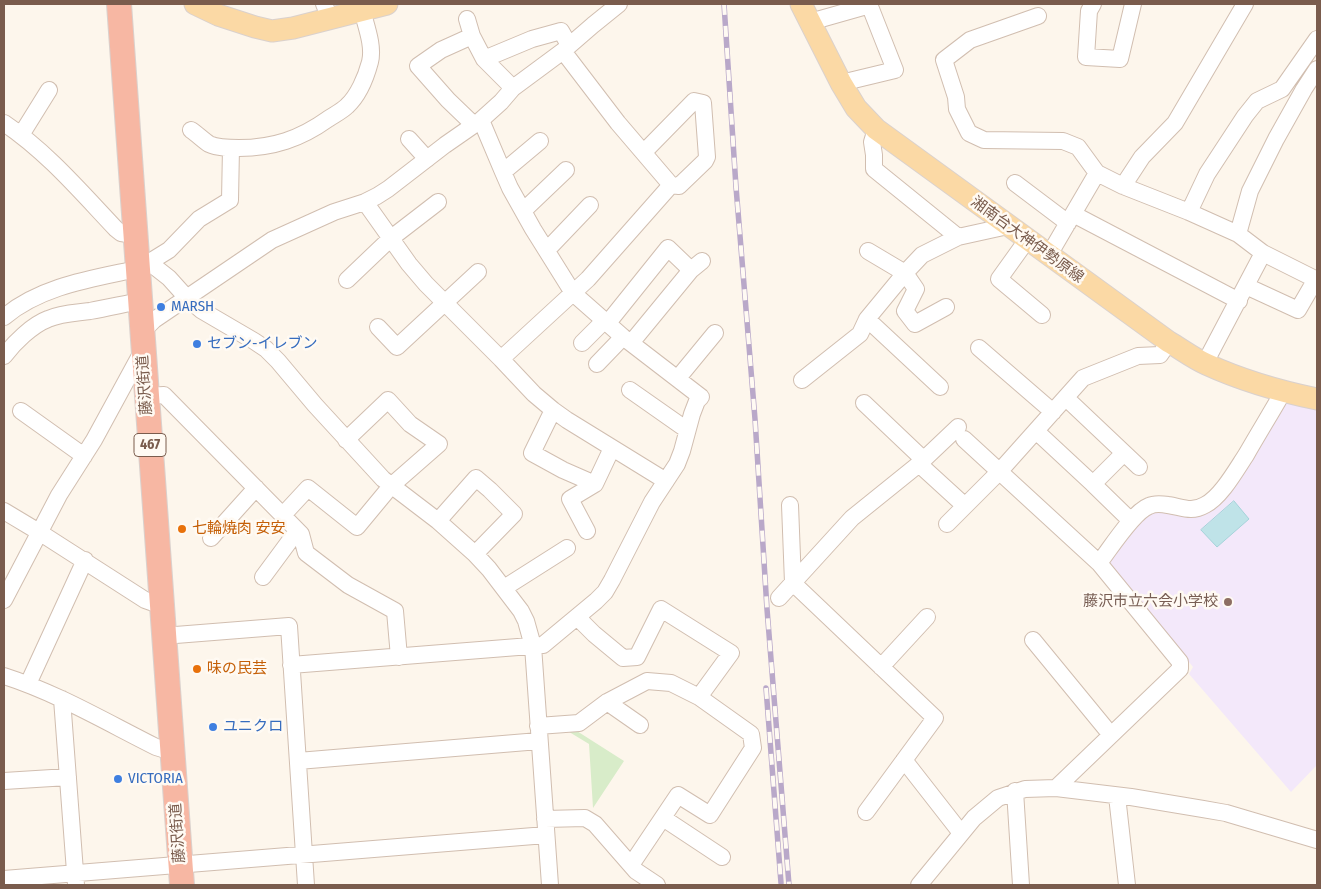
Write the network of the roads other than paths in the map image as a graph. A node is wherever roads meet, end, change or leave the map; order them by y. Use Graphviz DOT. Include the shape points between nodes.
graph roads {
  1 [pos="118,4"];
  2 [pos="195,4"];
  3 [pos="387,4"];
  4 [pos="619,4"];
  5 [pos="870,4"];
  6 [pos="1093,4"];
  7 [pos="1133,4"];
  8 [pos="1245,4"];
  9 [pos="362,10"];
  10 [pos="327,11"];
  11 [pos="806,13"];
  12 [pos="1038,16"];
  13 [pos="467,19"];
  14 [pos="472,36"];
  15 [pos="1317,39"];
  16 [pos="566,48"];
  17 [pos="484,59"];
  18 [pos="1317,69"];
  19 [pos="842,83"];
  20 [pos="513,88"];
  21 [pos="48,90"];
  22 [pos="4,123"];
  23 [pos="478,123"];
  24 [pos="191,130"];
  25 [pos="876,130"];
  26 [pos="20,134"];
  27 [pos="409,138"];
  28 [pos="540,142"];
  29 [pos="231,148"];
  30 [pos="644,152"];
  31 [pos="427,159"];
  32 [pos="566,170"];
  33 [pos="503,172"];
  34 [pos="1098,173"];
  35 [pos="1016,183"];
  36 [pos="671,184"];
  37 [pos="1123,186"];
  38 [pos="365,202"];
  39 [pos="438,202"];
  40 [pos="590,205"];
  41 [pos="523,211"];
  42 [pos="1190,212"];
  43 [pos="1070,218"];
  44 [pos="1008,226"];
  45 [pos="1238,234"];
  46 [pos="958,237"];
  47 [pos="390,238"];
  48 [pos="1028,240"];
  49 [pos="547,250"];
  50 [pos="868,251"];
  51 [pos="1263,253"];
  52 [pos="1049,255"];
  53 [pos="139,256"];
  54 [pos="478,272"];
  55 [pos="904,274"];
  56 [pos="1317,279"];
  57 [pos="347,280"];
  58 [pos="573,293"];
  59 [pos="1242,294"];
  60 [pos="187,298"];
  61 [pos="140,301"];
  62 [pos="445,302"];
  63 [pos="946,306"];
  64 [pos="1042,315"];
  65 [pos="4,317"];
  66 [pos="867,320"];
  67 [pos="606,323"];
  68 [pos="378,327"];
  69 [pos="715,333"];
  70 [pos="627,340"];
  71 [pos="142,341"];
  72 [pos="1169,342"];
  73 [pos="582,343"];
  74 [pos="6,347"];
  75 [pos="979,348"];
  76 [pos="501,359"];
  77 [pos="1205,363"];
  78 [pos="598,364"];
  79 [pos="678,378"];
  80 [pos="802,380"];
  81 [pos="940,387"];
  82 [pos="630,390"];
  83 [pos="1283,392"];
  84 [pos="146,396"];
  85 [pos="1066,398"];
  86 [pos="1317,398"];
  87 [pos="864,402"];
  88 [pos="553,410"];
  89 [pos="21,411"];
  90 [pos="1053,412"];
  91 [pos="687,430"];
  92 [pos="1036,431"];
  93 [pos="346,440"];
  94 [pos="612,448"];
  95 [pos="1124,453"];
  96 [pos="84,456"];
  97 [pos="921,462"];
  98 [pos="1139,467"];
  99 [pos="999,472"];
  100 [pos="666,481"];
  101 [pos="595,484"];
  102 [pos="1093,484"];
  103 [pos="391,486"];
  104 [pos="256,488"];
  105 [pos="790,505"];
  106 [pos="965,506"];
  107 [pos="4,511"];
  108 [pos="282,515"];
  109 [pos="438,521"];
  110 [pos="1130,521"];
  111 [pos="947,524"];
  112 [pos="297,530"];
  113 [pos="587,531"];
  114 [pos="39,532"];
  115 [pos="219,534"];
  116 [pos="567,548"];
  117 [pos="475,554"];
  118 [pos="85,560"];
  119 [pos="1099,563"];
  120 [pos="263,577"];
  121 [pos="793,583"];
  122 [pos="504,588"];
  123 [pos="779,598"];
  124 [pos="4,600"];
  125 [pos="162,606"];
  126 [pos="577,617"];
  127 [pos="927,617"];
  128 [pos="163,636"];
  129 [pos="1033,640"];
  130 [pos="533,646"];
  131 [pos="399,657"];
  132 [pos="291,666"];
  133 [pos="881,667"];
  134 [pos="4,676"];
  135 [pos="28,684"];
  136 [pos="699,697"];
  137 [pos="62,700"];
  138 [pos="607,702"];
  139 [pos="639,726"];
  140 [pos="539,733"];
  141 [pos="1111,735"];
  142 [pos="172,752"];
  143 [pos="904,760"];
  144 [pos="298,761"];
  145 [pos="68,777"];
  146 [pos="4,781"];
  147 [pos="1056,788"];
  148 [pos="1016,791"];
  149 [pos="1117,796"];
  150 [pos="866,812"];
  151 [pos="663,818"];
  152 [pos="546,827"];
  153 [pos="961,833"];
  154 [pos="1317,840"];
  155 [pos="304,854"];
  156 [pos="722,857"];
  157 [pos="631,865"];
  158 [pos="181,875"];
  159 [pos="4,879"];
  160 [pos="76,879"];
  161 [pos="306,885"];
  162 [pos="550,885"];
  163 [pos="657,885"];
  164 [pos="919,885"];
  165 [pos="1021,885"];
  166 [pos="1127,885"];
  1 -- 53 [label="highway, 藤沢街道 / 467"];
  2 -- 10 [label="main road" via="218,15 272,31 293,28"];
  3 -- 9 [label="main road"];
  4 -- 16 [label="street"];
  5 -- 11 [label="street"];
  5 -- 19 [label="street" via="895,70"];
  6 -- 7 [label="street" via="1089,11 1086,57 1120,59"];
  8 -- 37 [label="street" via="1175,124 1142,157"];
  9 -- 10 [label="main road"];
  9 -- 29 [label="street" via="371,56 354,99 314,129 283,143"];
  11 -- 19 [label="main road, 湘南台大神伊勢原線"];
  12 -- 34 [label="street" via="970,40 944,60 957,109 970,133 984,140 1063,141 1078,147"];
  13 -- 14 [label="street"];
  14 -- 17 [label="street"];
  14 -- 23 [label="street" via="441,50 418,66 448,100"];
  15 -- 42 [label="street" via="1282,90 1257,101 1245,116 1207,174"];
  16 -- 17 [label="street" via="561,31"];
  16 -- 20 [label="street"];
  16 -- 30 [label="street" via="618,122"];
  17 -- 20 [label="street"];
  18 -- 45 [label="street" via="1250,191"];
  19 -- 25 [label="main road, 湘南台大神伊勢原線" via="856,108"];
  20 -- 23 [label="street"];
  21 -- 26 [label="street"];
  22 -- 26 [label="street"];
  23 -- 31 [label="street"];
  23 -- 33 [label="street"];
  24 -- 29 [label="street" via="209,144"];
  25 -- 44 [label="main road, 湘南台大神伊勢原線"];
  25 -- 46 [label="street" via="872,142 874,169"];
  26 -- 53 [label="street" via="55,164"];
  27 -- 31 [label="street"];
  28 -- 33 [label="street"];
  29 -- 53 [label="street" via="230,200 199,219 169,250"];
  30 -- 36 [label="street"];
  30 -- 36 [label="street" via="694,101 703,102 705,161 679,186"];
  31 -- 38 [label="street"];
  32 -- 41 [label="street"];
  33 -- 41 [label="street"];
  34 -- 37 [label="street"];
  34 -- 43 [label="street"];
  35 -- 43 [label="street"];
  36 -- 58 [label="street"];
  37 -- 42 [label="street"];
  38 -- 47 [label="street"];
  38 -- 60 [label="street" via="272,240"];
  39 -- 47 [label="street"];
  40 -- 49 [label="street"];
  41 -- 49 [label="street"];
  42 -- 45 [label="street"];
  43 -- 52 [label="street"];
  43 -- 59 [label="street"];
  44 -- 46 [label="street"];
  44 -- 48 [label="main road, 湘南台大神伊勢原線"];
  45 -- 51 [label="street"];
  46 -- 55 [label="street" via="922,255"];
  47 -- 57 [label="street"];
  47 -- 62 [label="street" via="426,284"];
  48 -- 52 [label="main road, 湘南台大神伊勢原線"];
  48 -- 64 [label="street" via="999,279"];
  49 -- 58 [label="street"];
  50 -- 55 [label="street"];
  51 -- 56 [label="street"];
  51 -- 59 [label="street"];
  52 -- 72 [label="main road, 湘南台大神伊勢原線"];
  53 -- 60 [label="street" via="169,278"];
  53 -- 61 [label="highway, 藤沢街道 / 467"];
  53 -- 65 [label="street" via="38,295"];
  54 -- 62 [label="street"];
  55 -- 63 [label="street" via="916,289 905,311 915,324"];
  55 -- 66 [label="street"];
  56 -- 59 [label="street" via="1298,310"];
  58 -- 67 [label="street"];
  58 -- 76 [label="street"];
  59 -- 77 [label="street"];
  60 -- 71 [label="street" via="154,320"];
  60 -- 93 [label="street" via="266,349"];
  61 -- 71 [label="highway, 藤沢街道 / 467"];
  61 -- 74 [label="street" via="46,319"];
  62 -- 68 [label="street" via="397,347"];
  62 -- 76 [label="street"];
  66 -- 80 [label="street" via="860,334"];
  66 -- 81 [label="street"];
  67 -- 70 [label="street"];
  67 -- 70 [label="street" via="668,248 696,266"];
  67 -- 73 [label="street"];
  69 -- 79 [label="street"];
  70 -- 78 [label="street"];
  70 -- 79 [label="street"];
  71 -- 84 [label="highway, 藤沢街道 / 467"];
  71 -- 96 [label="street"];
  72 -- 77 [label="main road, 湘南台大神伊勢原線"];
  72 -- 85 [label="street" via="1160,356 1138,356 1083,378"];
  75 -- 90 [label="street"];
  76 -- 88 [label="street"];
  77 -- 83 [label="main road, 湘南台大神伊勢原線" via="1248,382"];
  79 -- 91 [label="street" via="701,396"];
  82 -- 91 [label="street" via="645,407"];
  83 -- 86 [label="main road, 湘南台大神伊勢原線"];
  83 -- 110 [label="street" via="1230,479 1206,505 1187,510 1169,505 1148,506"];
  84 -- 104 [label="street" via="164,395"];
  84 -- 125 [label="highway, 藤沢街道 / 467"];
  85 -- 90 [label="street"];
  85 -- 95 [label="street"];
  87 -- 97 [label="street"];
  88 -- 94 [label="street"];
  88 -- 101 [label="street" via="532,453"];
  89 -- 96 [label="street"];
  90 -- 92 [label="street"];
  91 -- 100 [label="street" via="677,464"];
  92 -- 99 [label="street"];
  92 -- 102 [label="street"];
  93 -- 103 [label="street"];
  93 -- 103 [label="street" via="388,400 410,424 439,444"];
  94 -- 100 [label="street"];
  94 -- 101 [label="street"];
  95 -- 98 [label="street"];
  95 -- 102 [label="street"];
  96 -- 114 [label="street"];
  97 -- 99 [label="street" via="961,433"];
  97 -- 106 [label="street"];
  97 -- 121 [label="street" via="852,518"];
  99 -- 106 [label="street"];
  99 -- 119 [label="street"];
  100 -- 126 [label="street" via="605,592"];
  101 -- 113 [label="street" via="570,499"];
  102 -- 110 [label="street"];
  103 -- 108 [label="street" via="357,527 308,488"];
  103 -- 109 [label="street"];
  104 -- 108 [label="street"];
  104 -- 115 [label="street"];
  105 -- 121 [label="street"];
  106 -- 111 [label="street"];
  107 -- 114 [label="street"];
  108 -- 112 [label="street"];
  109 -- 117 [label="street"];
  109 -- 117 [label="street" via="476,478 490,490 514,514"];
  110 -- 119 [label="street"];
  112 -- 120 [label="street"];
  112 -- 131 [label="street" via="306,553 348,585 395,611"];
  114 -- 118 [label="street"];
  114 -- 124 [label="street"];
  116 -- 122 [label="street"];
  117 -- 122 [label="street"];
  118 -- 125 [label="street" via="145,600"];
  118 -- 135 [label="street"];
  119 -- 141 [label="street" via="1180,662 1180,669"];
  121 -- 123 [label="street"];
  121 -- 133 [label="street"];
  122 -- 130 [label="street" via="522,611"];
  125 -- 128 [label="highway, 藤沢街道 / 467"];
  126 -- 130 [label="street" via="543,645"];
  126 -- 136 [label="street" via="623,658 637,658 661,609 731,653"];
  127 -- 133 [label="street"];
  128 -- 132 [label="street" via="289,626"];
  128 -- 142 [label="highway, 藤沢街道 / 467"];
  129 -- 141 [label="street"];
  130 -- 131 [label="street"];
  130 -- 140 [label="street"];
  131 -- 132 [label="street"];
  132 -- 144 [label="street"];
  133 -- 143 [label="street" via="934,718"];
  134 -- 135 [label="street"];
  135 -- 137 [label="street"];
  136 -- 138 [label="street" via="671,683 648,681"];
  136 -- 151 [label="street" via="751,734 753,748 710,815 678,795"];
  137 -- 142 [label="street"];
  137 -- 145 [label="street"];
  138 -- 139 [label="street"];
  138 -- 140 [label="street" via="579,724"];
  140 -- 144 [label="street"];
  140 -- 152 [label="street"];
  141 -- 147 [label="street"];
  142 -- 158 [label="highway, 藤沢街道 / 467"];
  143 -- 150 [label="street"];
  143 -- 153 [label="street"];
  144 -- 155 [label="street"];
  145 -- 146 [label="street"];
  145 -- 160 [label="street"];
  147 -- 148 [label="street"];
  147 -- 149 [label="street"];
  148 -- 153 [label="street" via="987,806"];
  148 -- 165 [label="street"];
  149 -- 154 [label="street" via="1226,813"];
  149 -- 166 [label="street"];
  151 -- 156 [label="street"];
  151 -- 157 [label="street"];
  152 -- 155 [label="street"];
  152 -- 157 [label="street" via="585,818 595,824"];
  152 -- 162 [label="street"];
  153 -- 164 [label="street"];
  155 -- 158 [label="street"];
  155 -- 161 [label="street"];
  157 -- 163 [label="street"];
  158 -- 160 [label="street"];
  159 -- 160 [label="street"];
}
